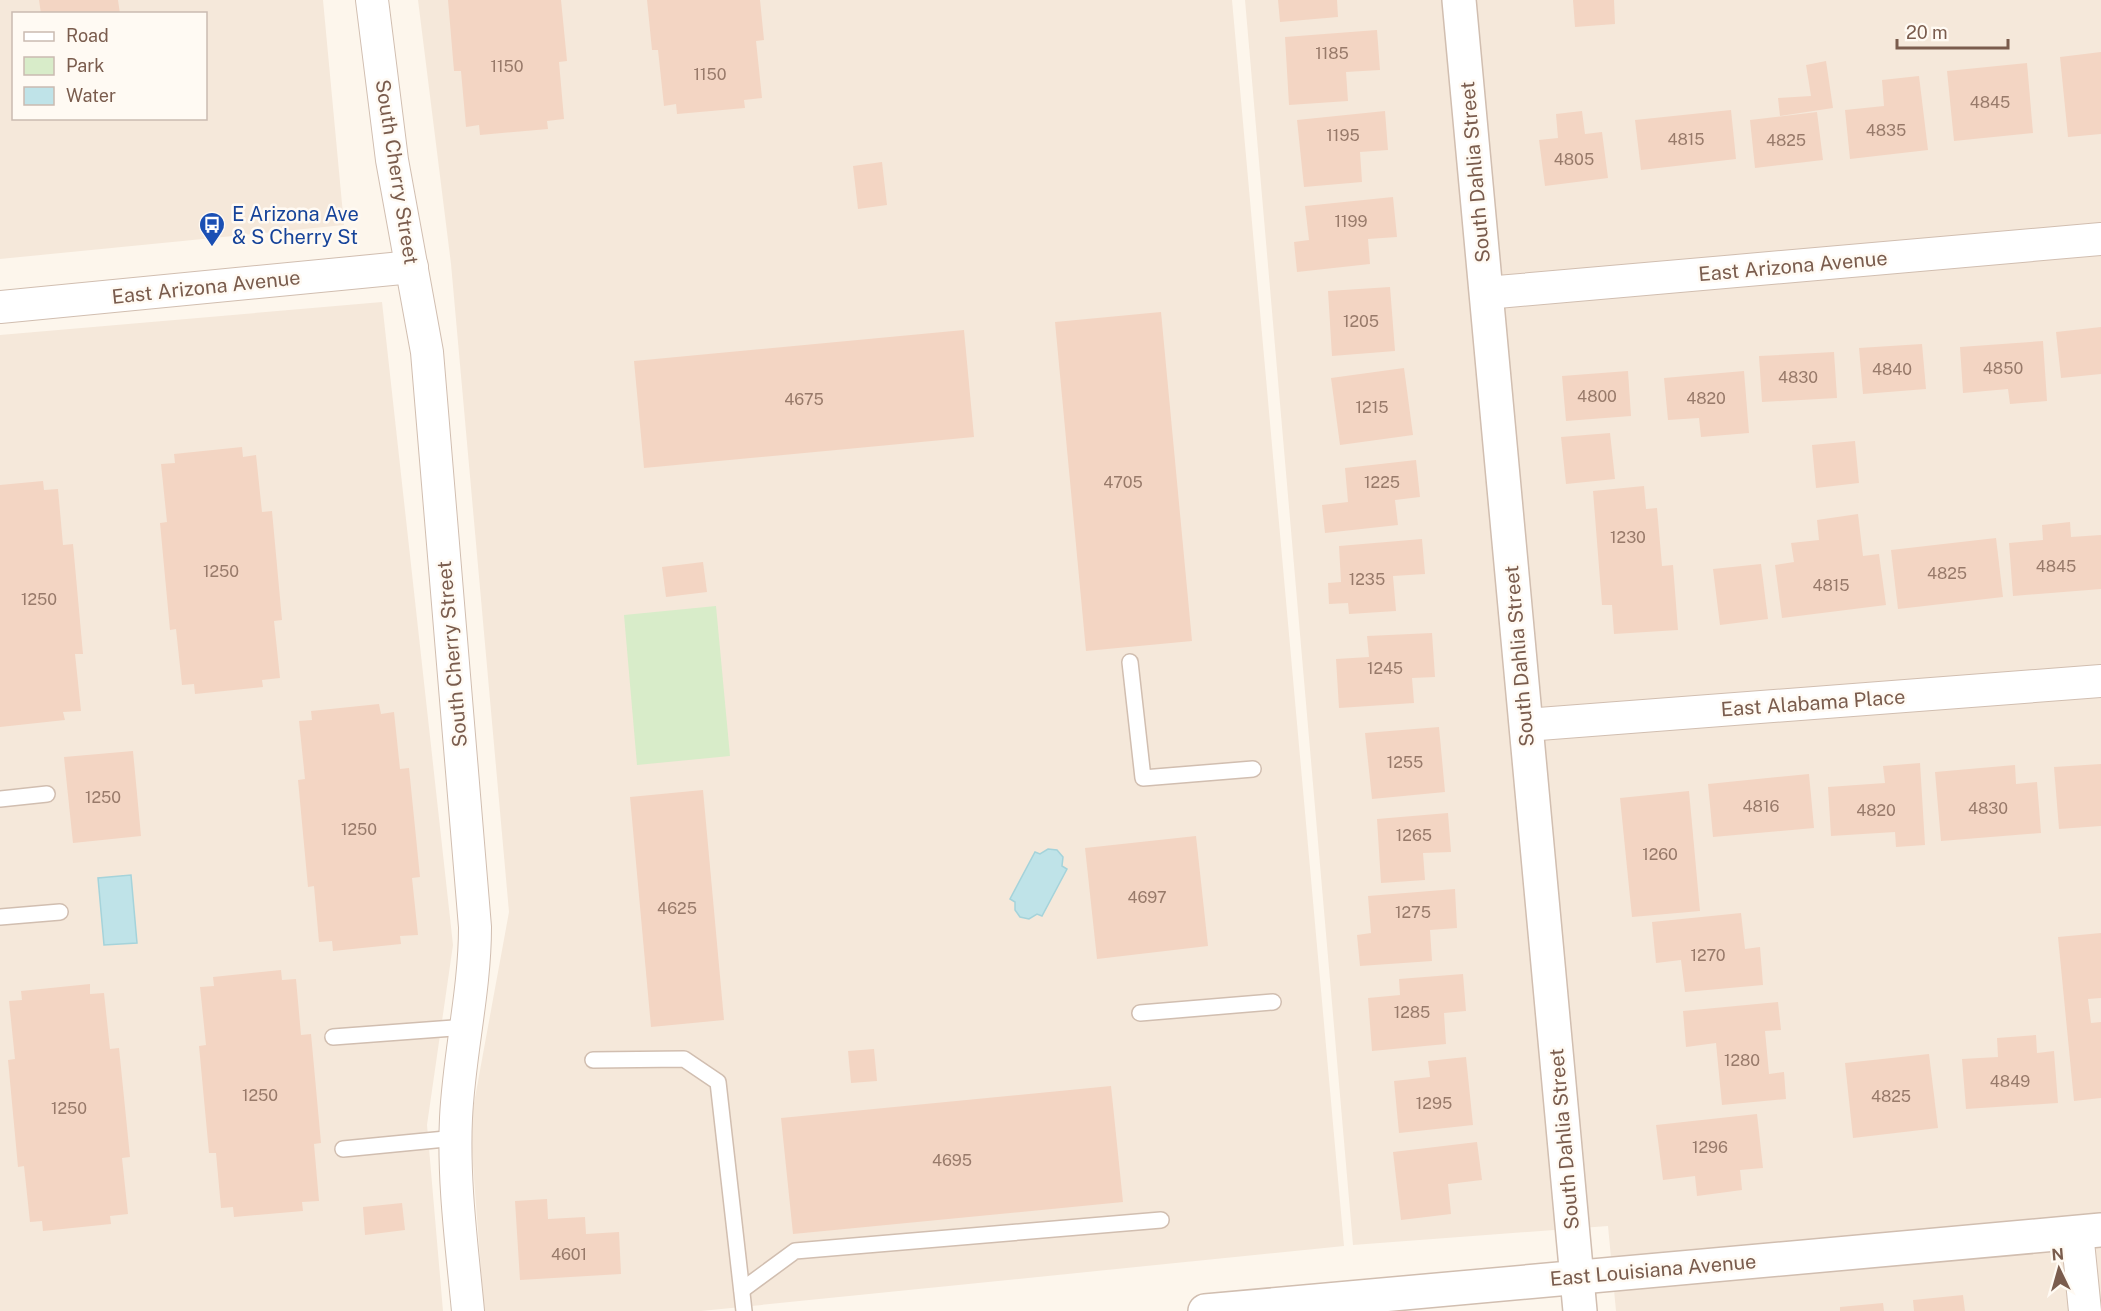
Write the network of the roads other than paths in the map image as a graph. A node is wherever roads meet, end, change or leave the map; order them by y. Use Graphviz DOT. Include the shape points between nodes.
graph roads {
  1 [pos="372,0"];
  2 [pos="1459,0"];
  3 [pos="2101,239"];
  4 [pos="412,267"];
  5 [pos="1486,293"];
  6 [pos="0,307"];
  7 [pos="1130,662"];
  8 [pos="2101,681"];
  9 [pos="1526,725"];
  10 [pos="1253,769"];
  11 [pos="47,794"];
  12 [pos="0,799"];
  13 [pos="60,912"];
  14 [pos="0,917"];
  15 [pos="1273,1002"];
  16 [pos="1140,1013"];
  17 [pos="467,1027"];
  18 [pos="333,1037"];
  19 [pos="593,1060"];
  20 [pos="456,1138"];
  21 [pos="343,1149"];
  22 [pos="1161,1220"];
  23 [pos="2089,1231"];
  24 [pos="1577,1277"];
  25 [pos="741,1290"];
  26 [pos="468,1311"];
  27 [pos="744,1311"];
  28 [pos="1205,1311"];
  29 [pos="1580,1311"];
  30 [pos="2085,1311"];
  1 -- 4 [label="street, South Cherry Street" via="392,160"];
  2 -- 5 [label="street, South Dahlia Street"];
  3 -- 5 [label="street, East Arizona Avenue"];
  4 -- 6 [label="street, East Arizona Avenue"];
  4 -- 17 [label="street, South Cherry Street" via="427,352 475,927"];
  5 -- 9 [label="street, South Dahlia Street"];
  7 -- 10 [label="lane" via="1143,778"];
  8 -- 9 [label="street, East Alabama Place"];
  9 -- 24 [label="street, South Dahlia Street"];
  11 -- 12 [label="lane"];
  13 -- 14 [label="lane"];
  15 -- 16 [label="lane"];
  17 -- 18 [label="lane"];
  17 -- 20 [label="street, South Cherry Street"];
  19 -- 25 [label="lane" via="684,1059 718,1082"];
  20 -- 21 [label="lane"];
  20 -- 26 [label="street, South Cherry Street"];
  22 -- 25 [label="lane" via="795,1251"];
  23 -- 24 [label="street, East Louisiana Avenue"];
  23 -- 30 [label="street"];
  24 -- 28 [label="street, East Louisiana Avenue"];
  24 -- 29 [label="street, South Dahlia Street"];
  25 -- 27 [label="lane"];
}
